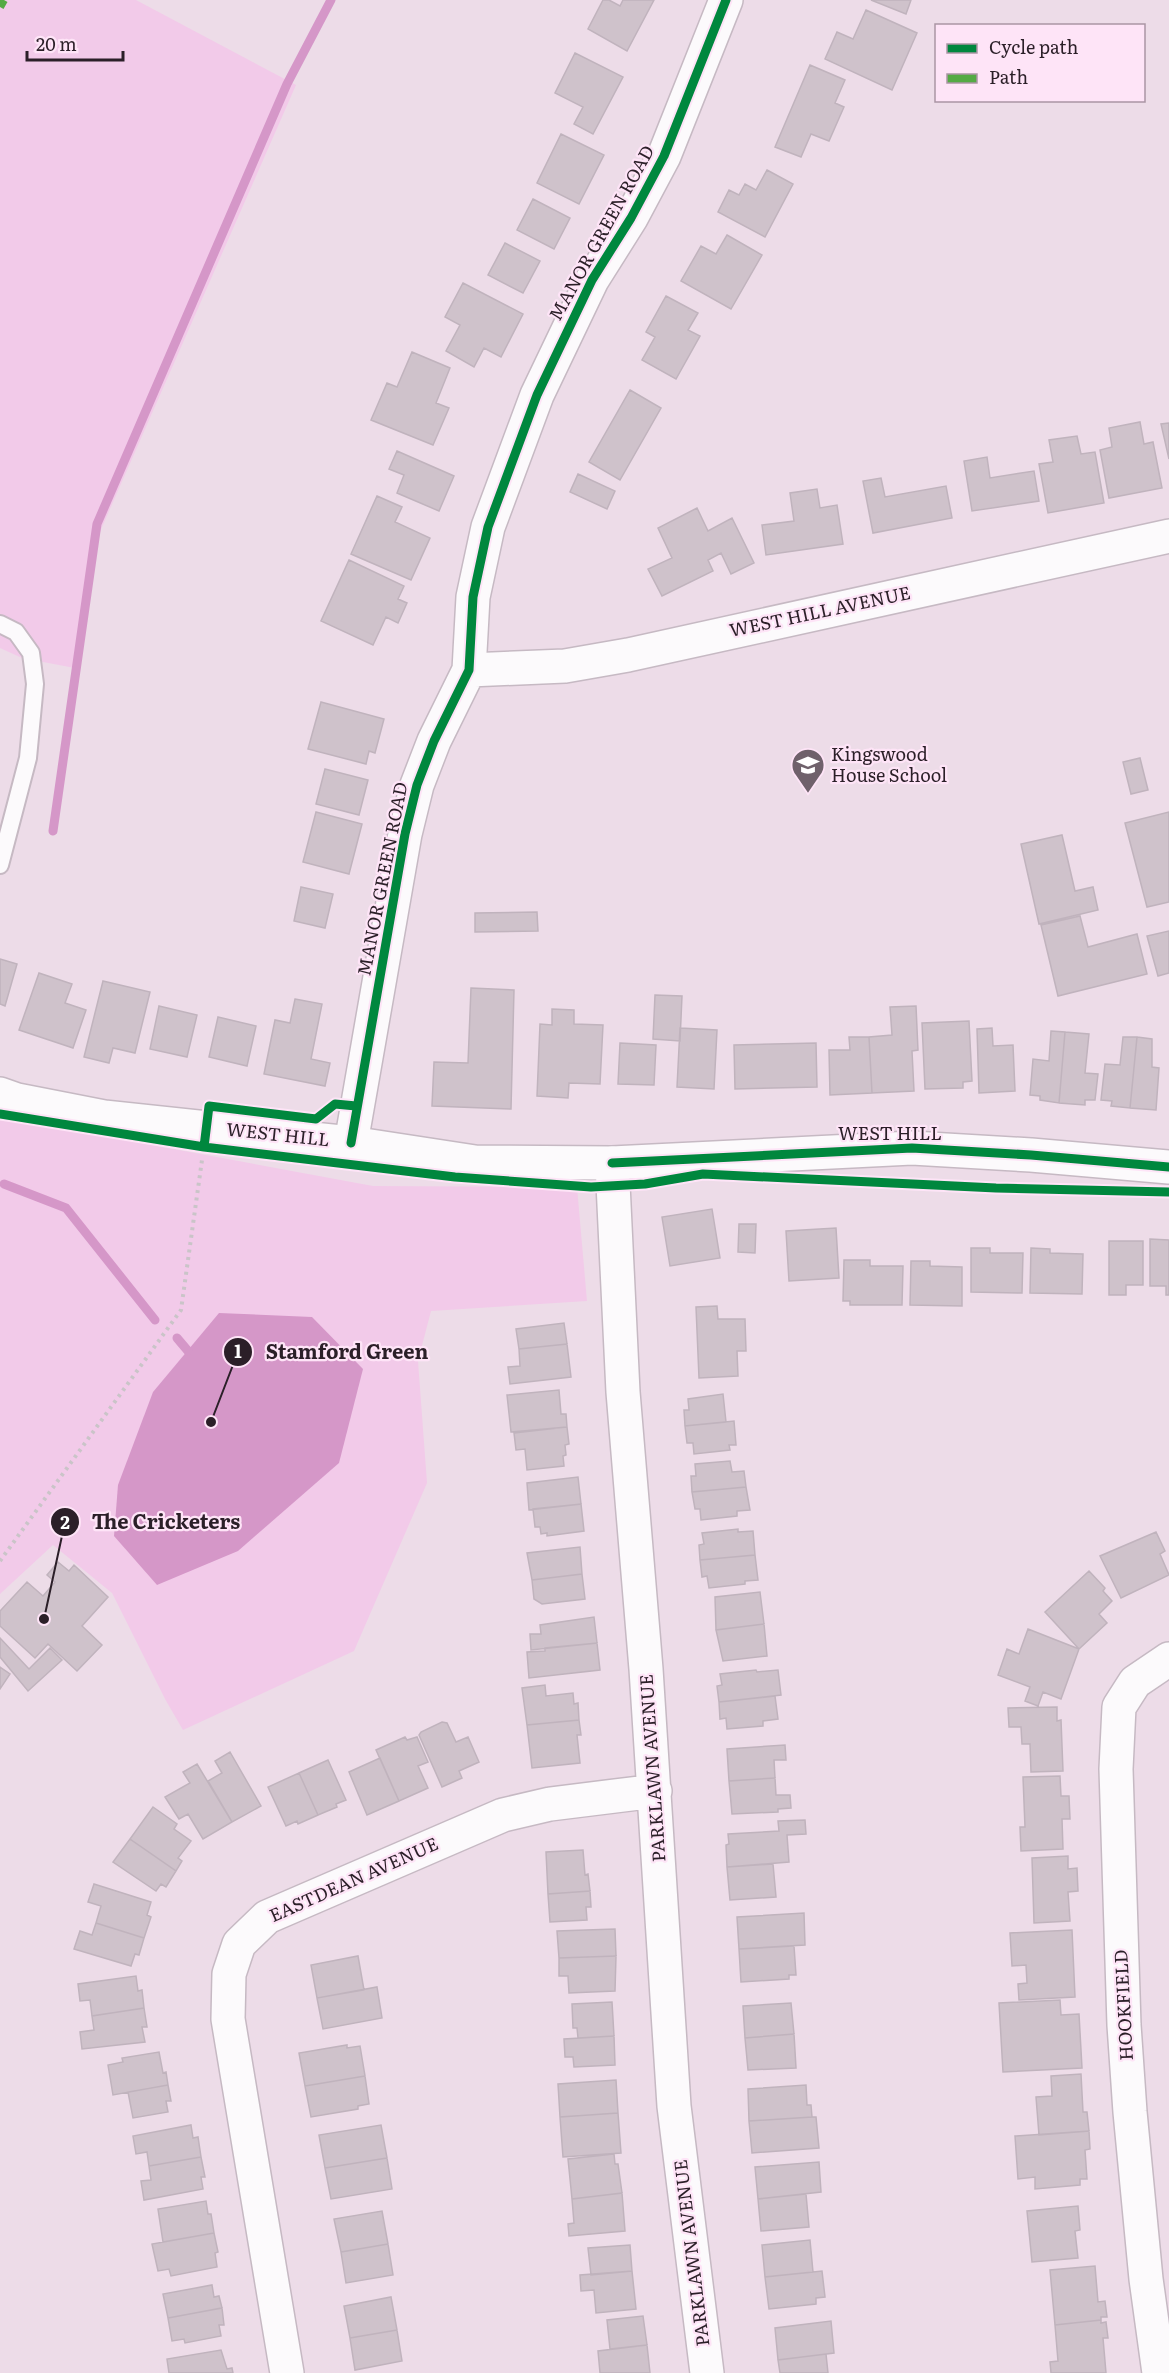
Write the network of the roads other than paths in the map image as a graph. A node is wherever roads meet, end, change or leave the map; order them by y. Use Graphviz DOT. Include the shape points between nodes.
graph roads {
  1 [pos="726,0"];
  2 [pos="1169,536"];
  3 [pos="0,624"];
  4 [pos="469,670"];
  5 [pos="0,865"];
  6 [pos="0,1094"];
  7 [pos="351,1143"];
  8 [pos="612,1163"];
  9 [pos="1169,1167"];
  10 [pos="1169,1659"];
  11 [pos="655,1791"];
  12 [pos="287,2373"];
  13 [pos="707,2373"];
  14 [pos="1159,2373"];
  1 -- 4 [label="street, MANOR GREEN ROAD" via="664,156 592,280 537,395 488,527 473,597"];
  2 -- 4 [label="street, WEST HILL AVENUE" via="628,655 565,666"];
  3 -- 5 [label="lane" via="16,632 32,653 35,684 28,758"];
  4 -- 7 [label="street, MANOR GREEN ROAD" via="417,785"];
  6 -- 7 [label="street, WEST HILL" via="206,1137"];
  7 -- 8 [label="street, WEST HILL" via="475,1162"];
  8 -- 9 [label="street, WEST HILL" via="912,1148"];
  8 -- 11 [label="street, PARKLAWN AVENUE" via="623,1392"];
  10 -- 14 [label="street, HOOKFIELD" via="1135,1682 1119,1707 1116,1769 1130,2112"];
  11 -- 12 [label="street, EASTDEAN AVENUE" via="549,1804 503,1815 267,1917 239,1944 229,1974 228,2019"];
  11 -- 13 [label="street, PARKLAWN AVENUE" via="674,2106"];
}
